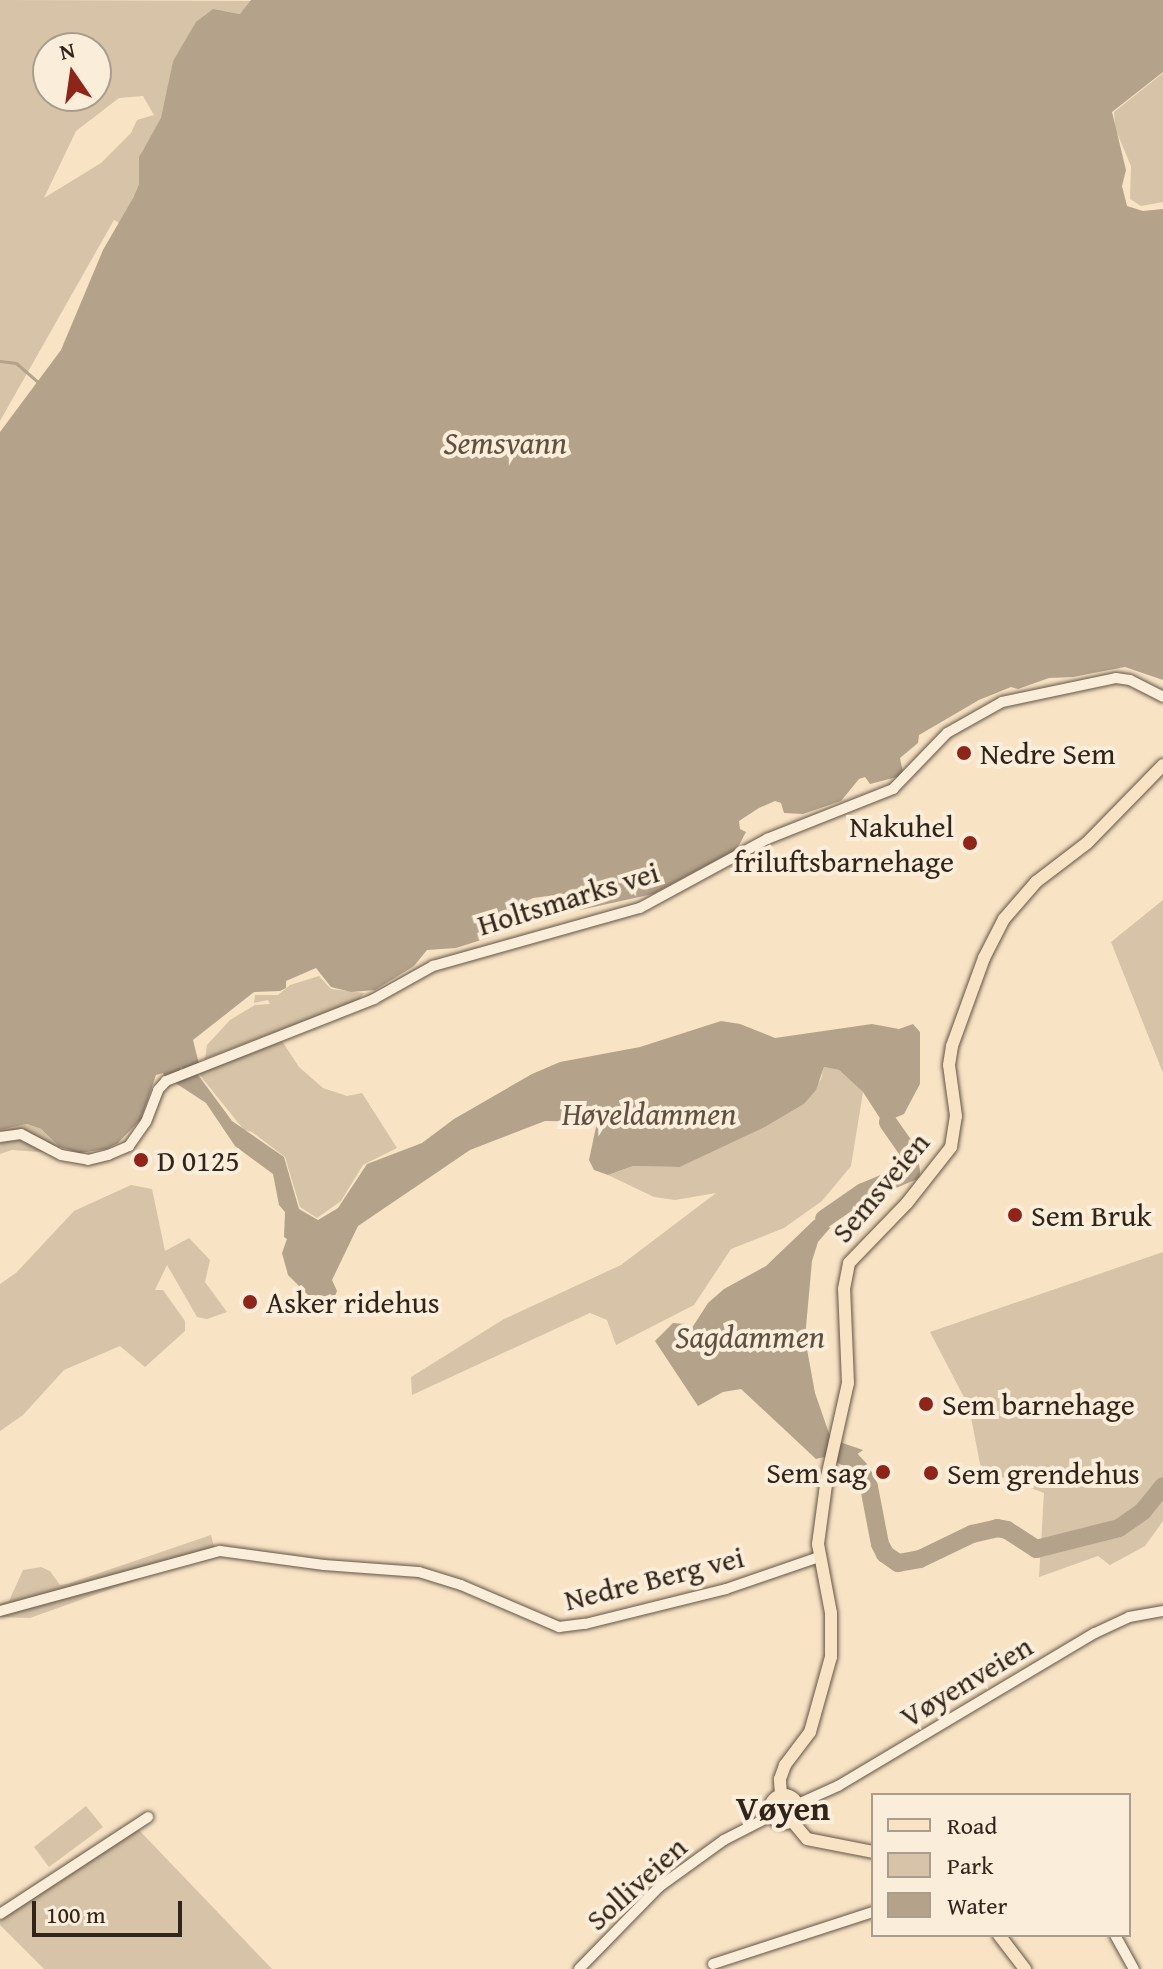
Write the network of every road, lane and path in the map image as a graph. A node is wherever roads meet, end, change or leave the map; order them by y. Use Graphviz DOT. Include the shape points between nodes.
graph roads {
  1 [pos="1163,697"];
  2 [pos="1163,765"];
  3 [pos="0,1137"];
  4 [pos="819,1557"];
  5 [pos="0,1611"];
  6 [pos="1163,1611"];
  7 [pos="781,1795"];
  8 [pos="798,1804"];
  9 [pos="771,1816"];
  10 [pos="148,1817"];
  11 [pos="792,1821"];
  12 [pos="871,1852"];
  13 [pos="871,1913"];
  14 [pos="0,1914"];
  15 [pos="1001,1937"];
  16 [pos="1116,1937"];
  17 [pos="713,1964"];
  18 [pos="579,1969"];
  19 [pos="1025,1969"];
  20 [pos="1134,1969"];
  1 -- 3 [label="street, Holtsmarks vei" via="1116,678 965,721 933,746 925,766 893,789 767,839 640,908 433,966 374,999 166,1081 129,1146 108,1155 88,1160 61,1155 21,1134"];
  2 -- 4 [label="main road, Semsveien" via="1087,843 1036,882 995,935 952,1046 949,1065 956,1116 951,1147 849,1263 844,1289 848,1383 819,1528"];
  4 -- 5 [label="street, Nedre Berg vei" via="726,1589 559,1627 419,1572 220,1551"];
  4 -- 7 [label="main road" via="831,1613 831,1657 816,1718 785,1765"];
  6 -- 8 [label="street, Vøyenveien" via="1129,1617 1095,1633 838,1786"];
  7 -- 8 [label="main road"];
  7 -- 9 [label="main road" via="771,1803"];
  8 -- 11 [label="main road"];
  9 -- 11 [label="main road" via="778,1822"];
  9 -- 18 [label="street, Solliveien" via="724,1840 659,1887"];
  10 -- 14 [label="street"];
  11 -- 12 [label="main road" via="807,1839"];
  13 -- 17 [label="street"];
  15 -- 19 [label="main road"];
  16 -- 20 [label="street"];
}
